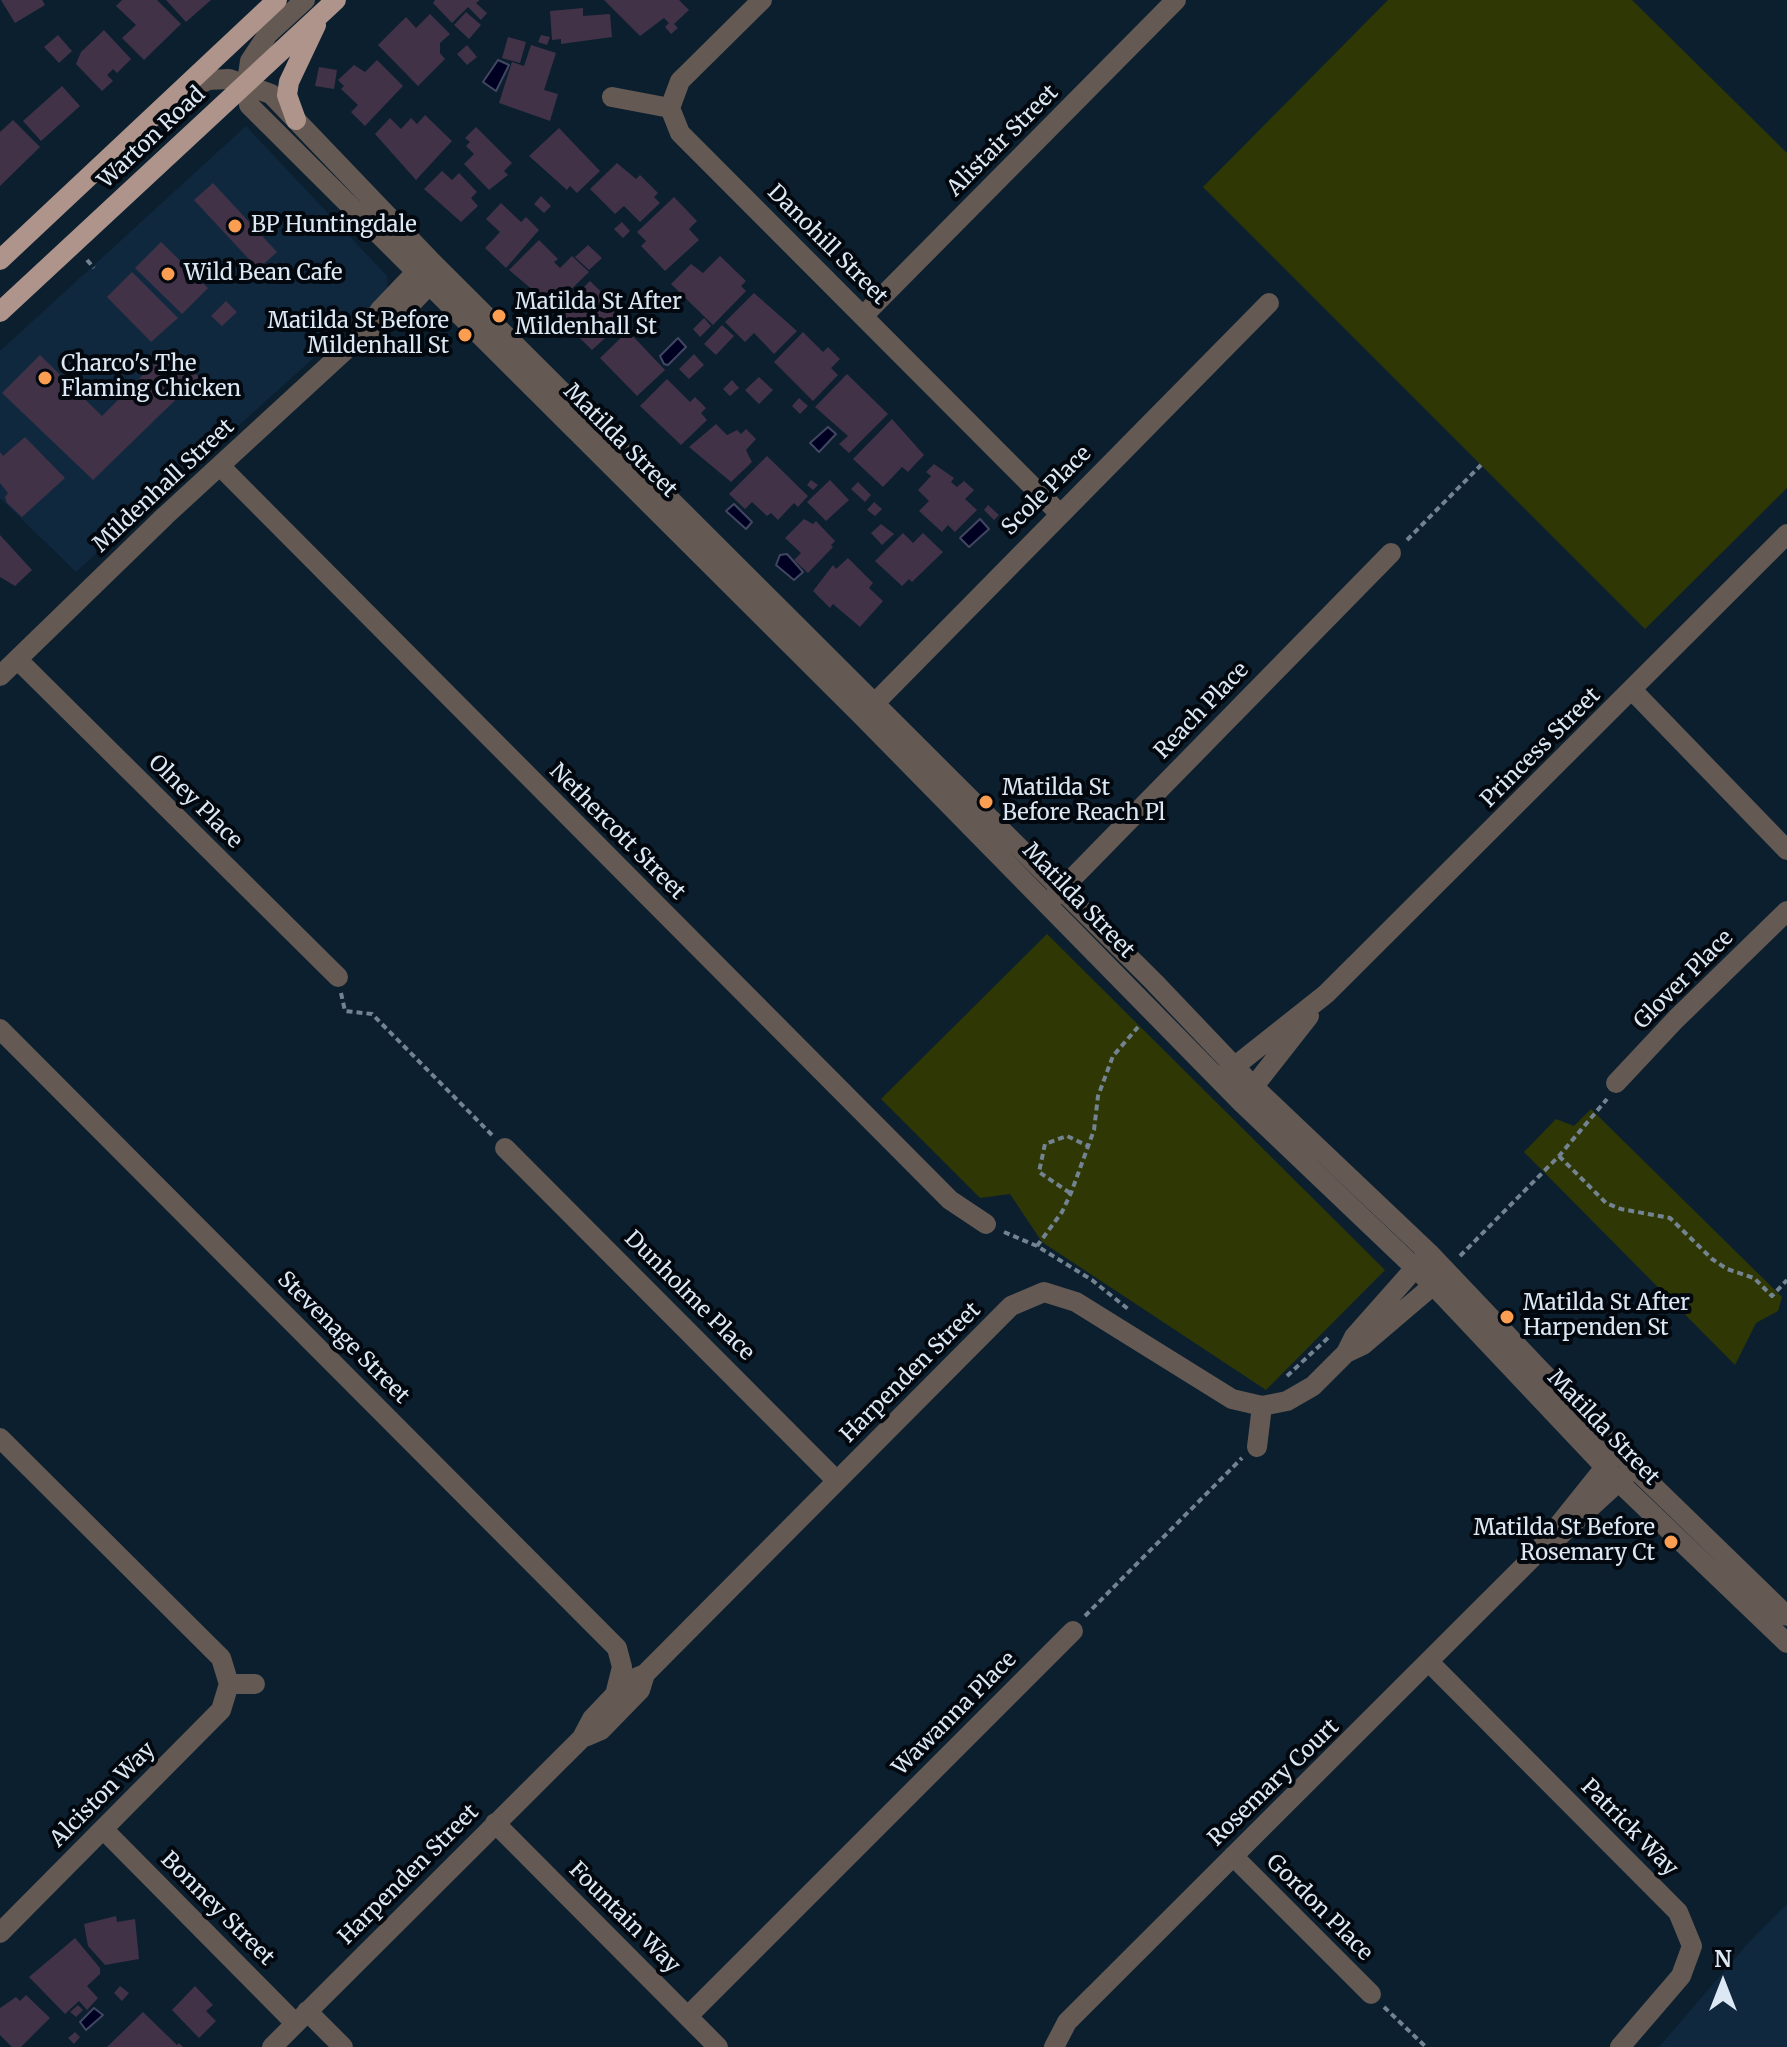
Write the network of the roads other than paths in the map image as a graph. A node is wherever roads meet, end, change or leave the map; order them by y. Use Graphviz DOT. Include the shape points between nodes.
graph roads {
  1 [pos="277,0"];
  2 [pos="762,0"];
  3 [pos="1176,0"];
  4 [pos="321,5"];
  5 [pos="247,82"];
  6 [pos="612,97"];
  7 [pos="172,98"];
  8 [pos="670,108"];
  9 [pos="296,120"];
  10 [pos="7,253"];
  11 [pos="429,272"];
  12 [pos="41,274"];
  13 [pos="1269,303"];
  14 [pos="2,306"];
  15 [pos="863,316"];
  16 [pos="220,466"];
  17 [pos="1059,513"];
  18 [pos="1787,534"];
  19 [pos="1391,553"];
  20 [pos="18,660"];
  21 [pos="0,676"];
  22 [pos="1633,691"];
  23 [pos="868,709"];
  24 [pos="1787,850"];
  25 [pos="1054,896"];
  26 [pos="1787,911"];
  27 [pos="338,977"];
  28 [pos="1326,994"];
  29 [pos="4,1041"];
  30 [pos="1226,1073"];
  31 [pos="1616,1083"];
  32 [pos="1247,1095"];
  33 [pos="505,1148"];
  34 [pos="986,1224"];
  35 [pos="1422,1260"];
  36 [pos="1442,1276"];
  37 [pos="1346,1353"];
  38 [pos="1262,1406"];
  39 [pos="3,1446"];
  40 [pos="1257,1447"];
  41 [pos="1619,1467"];
  42 [pos="837,1481"];
  43 [pos="1787,1616"];
  44 [pos="1073,1631"];
  45 [pos="1787,1643"];
  46 [pos="1430,1663"];
  47 [pos="645,1674"];
  48 [pos="229,1684"];
  49 [pos="255,1684"];
  50 [pos="615,1695"];
  51 [pos="582,1738"];
  52 [pos="495,1823"];
  53 [pos="103,1829"];
  54 [pos="1233,1856"];
  55 [pos="0,1933"];
  56 [pos="1371,1994"];
  57 [pos="688,2016"];
  58 [pos="301,2017"];
  59 [pos="272,2047"];
  60 [pos="343,2047"];
  61 [pos="718,2047"];
  62 [pos="1054,2047"];
  63 [pos="1620,2047"];
  1 -- 7 [label="main road, Warton Road"];
  2 -- 8 [label="street" via="680,81"];
  3 -- 15 [label="street, Alistair Street"];
  4 -- 5 [label="main road, Warton Road"];
  4 -- 9 [label="main road" via="289,82 287,95"];
  5 -- 7 [label="street" via="208,80"];
  5 -- 9 [label="street, Matilda Street" via="271,94"];
  5 -- 11 [label="street, Matilda Street" via="249,105"];
  5 -- 12 [label="main road, Warton Road"];
  6 -- 8 [label="street"];
  7 -- 10 [label="main road, Warton Road"];
  8 -- 15 [label="street, Danohill Street" via="680,133"];
  9 -- 11 [label="street, Matilda Street"];
  10 -- 12 [label="main road"];
  11 -- 16 [label="street, Mildenhall Street" via="403,312 363,334"];
  11 -- 23 [label="street, Matilda Street"];
  12 -- 14 [label="main road, Warton Road"];
  13 -- 17 [label="street, Scole Place"];
  15 -- 17 [label="street, Danohill Street"];
  16 -- 20 [label="street, Mildenhall Street"];
  16 -- 34 [label="street, Nethercott Street" via="950,1200"];
  17 -- 23 [label="street, Scole Place"];
  18 -- 22 [label="street, Princess Street"];
  19 -- 25 [label="street, Reach Place"];
  20 -- 21 [label="street, Mildenhall Street"];
  20 -- 27 [label="street, Olney Place"];
  22 -- 24 [label="street"];
  22 -- 28 [label="street, Princess Street"];
  23 -- 25 [label="street, Matilda Street"];
  25 -- 30 [label="street, Matilda Street"];
  26 -- 31 [label="street, Glover Place"];
  28 -- 30 [label="street, Princess Street"];
  28 -- 32 [label="street, Princess Street"];
  29 -- 50 [label="street, Stevenage Street" via="617,1648 622,1667"];
  30 -- 32 [label="street, Matilda Street"];
  32 -- 35 [label="street, Matilda Street"];
  33 -- 42 [label="street, Dunholme Place"];
  35 -- 36 [label="street, Matilda Street"];
  35 -- 37 [label="street"];
  36 -- 37 [label="street" via="1363,1345"];
  36 -- 41 [label="street, Matilda Street"];
  37 -- 38 [label="street" via="1313,1386 1287,1401"];
  38 -- 40 [label="street"];
  38 -- 42 [label="street, Harpenden Street" via="1232,1399 1076,1302 1044,1292 1011,1306"];
  39 -- 48 [label="street" via="221,1658"];
  41 -- 43 [label="street, Matilda Street"];
  41 -- 45 [label="street, Matilda Street"];
  41 -- 46 [label="street, Rosemary Court" via="1580,1521 1533,1557"];
  42 -- 47 [label="street, Harpenden Street"];
  44 -- 57 [label="street, Wawanna Place"];
  46 -- 54 [label="street, Rosemary Court"];
  46 -- 63 [label="street, Patrick Way" via="1678,1912 1692,1946 1681,1976"];
  47 -- 50 [label="street, Harpenden Street" via="628,1681"];
  47 -- 51 [label="street, Harpenden Street" via="640,1690 601,1730"];
  48 -- 49 [label="street"];
  48 -- 53 [label="street, Alciston Way" via="221,1710"];
  50 -- 51 [label="street, Harpenden Street"];
  51 -- 52 [label="street, Harpenden Street"];
  52 -- 57 [label="street, Fountain Way"];
  52 -- 58 [label="street, Harpenden Street"];
  53 -- 55 [label="street, Alciston Way"];
  53 -- 58 [label="street, Bonney Street"];
  54 -- 56 [label="street, Gordon Place"];
  54 -- 62 [label="street, Rosemary Court" via="1067,2022"];
  57 -- 61 [label="street, Fountain Way"];
  58 -- 59 [label="street, Harpenden Street"];
  58 -- 60 [label="street, Bonney Street"];
}
